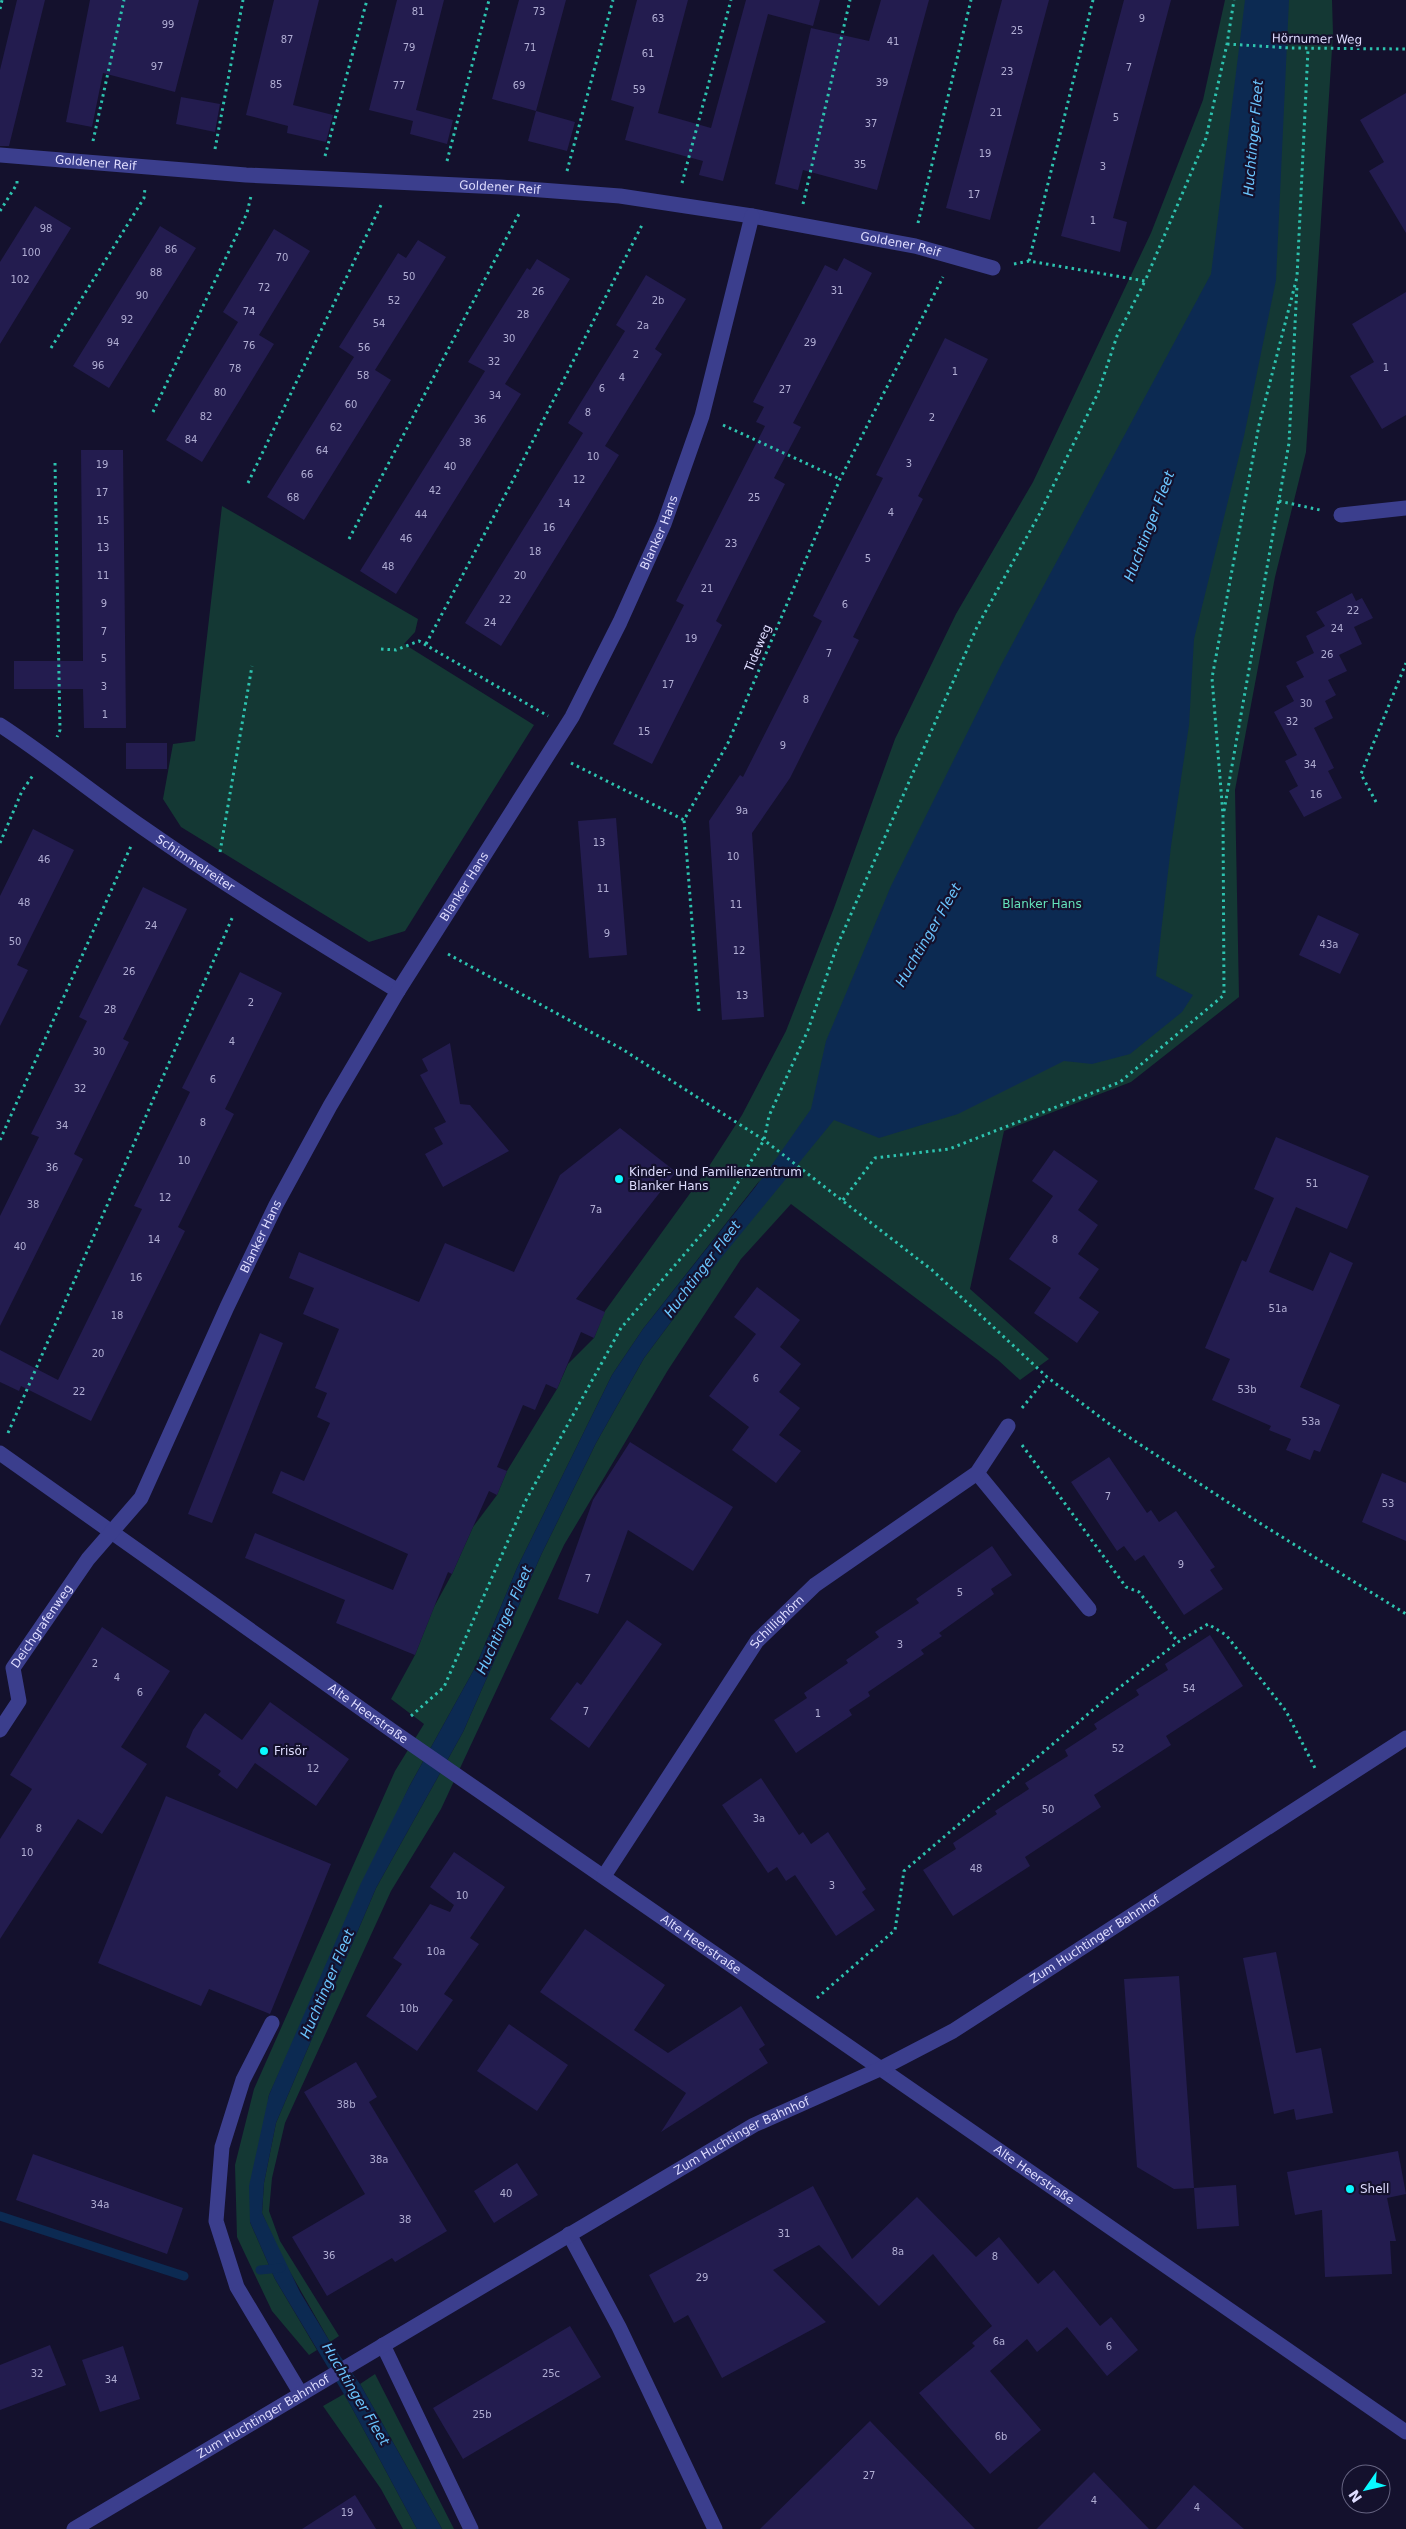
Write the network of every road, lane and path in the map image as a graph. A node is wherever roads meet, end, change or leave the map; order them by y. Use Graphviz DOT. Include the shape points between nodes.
graph roads {
  1 [pos="2,0"];
  2 [pos="124,0"];
  3 [pos="243,0"];
  4 [pos="367,0"];
  5 [pos="489,0"];
  6 [pos="613,0"];
  7 [pos="731,0"];
  8 [pos="850,0"];
  9 [pos="971,0"];
  10 [pos="1093,0"];
  11 [pos="1234,0"];
  12 [pos="0,10"];
  13 [pos="1227,44"];
  14 [pos="1308,49"];
  15 [pos="1406,49"];
  16 [pos="0,155"];
  17 [pos="18,156"];
  18 [pos="90,164"];
  19 [pos="148,168"];
  20 [pos="213,173"];
  21 [pos="256,176"];
  22 [pos="325,179"];
  23 [pos="391,182"];
  24 [pos="445,184"];
  25 [pos="527,189"];
  26 [pos="565,192"];
  27 [pos="653,201"];
  28 [pos="677,205"];
  29 [pos="0,211"];
  30 [pos="752,216"];
  31 [pos="799,225"];
  32 [pos="915,246"];
  33 [pos="954,256"];
  34 [pos="1029,261"];
  35 [pos="994,268"];
  36 [pos="1297,277"];
  37 [pos="1145,281"];
  38 [pos="51,348"];
  39 [pos="153,412"];
  40 [pos="702,416"];
  41 [pos="55,463"];
  42 [pos="840,479"];
  43 [pos="248,483"];
  44 [pos="1279,501"];
  45 [pos="1406,508"];
  46 [pos="1341,515"];
  47 [pos="349,539"];
  48 [pos="426,644"];
  49 [pos="382,649"];
  50 [pos="1406,664"];
  51 [pos="252,666"];
  52 [pos="0,725"];
  53 [pos="566,726"];
  54 [pos="549,752"];
  55 [pos="47,755"];
  56 [pos="1376,802"];
  57 [pos="1223,816"];
  58 [pos="684,820"];
  59 [pos="140,826"];
  60 [pos="0,843"];
  61 [pos="213,875"];
  62 [pos="242,895"];
  63 [pos="430,943"];
  64 [pos="398,991"];
  65 [pos="699,1011"];
  66 [pos="0,1140"];
  67 [pos="764,1140"];
  68 [pos="842,1200"];
  69 [pos="1047,1377"];
  70 [pos="1008,1426"];
  71 [pos="2,1448"];
  72 [pos="977,1473"];
  73 [pos="113,1532"];
  74 [pos="1089,1609"];
  75 [pos="1406,1614"];
  76 [pos="1178,1642"];
  77 [pos="0,1730"];
  78 [pos="394,1732"];
  79 [pos="1406,1738"];
  80 [pos="1326,1790"];
  81 [pos="604,1876"];
  82 [pos="800,2013"];
  83 [pos="272,2023"];
  84 [pos="880,2069"];
  85 [pos="569,2234"];
  86 [pos="383,2345"];
  87 [pos="301,2394"];
  88 [pos="1406,2432"];
  89 [pos="74,2529"];
  90 [pos="471,2529"];
  91 [pos="715,2529"];
  1 -- 12 [label="path"];
  2 -- 18 [label="path"];
  3 -- 20 [label="path"];
  4 -- 22 [label="path" via="325,156"];
  5 -- 24 [label="path" via="447,162"];
  6 -- 26 [label="path" via="568,167"];
  7 -- 28 [label="path"];
  8 -- 31 [label="path"];
  9 -- 32 [label="path"];
  10 -- 34 [label="path"];
  11 -- 13 [label="path"];
  13 -- 14 [label="path, Hörnumer Weg"];
  13 -- 37 [label="path" via="1206,138"];
  14 -- 15 [label="path, Hörnumer Weg"];
  14 -- 36 [label="path"];
  16 -- 17 [label="street, Goldener Reif"];
  17 -- 18 [label="street, Goldener Reif"];
  17 -- 29 [label="path" via="17,184"];
  18 -- 19 [label="street, Goldener Reif"];
  19 -- 20 [label="street, Goldener Reif"];
  19 -- 38 [label="path" via="144,198"];
  20 -- 21 [label="street, Goldener Reif"];
  21 -- 22 [label="street, Goldener Reif"];
  21 -- 39 [label="path" via="247,214"];
  22 -- 23 [label="street, Goldener Reif"];
  23 -- 24 [label="street, Goldener Reif"];
  23 -- 43 [label="path"];
  24 -- 25 [label="street, Goldener Reif"];
  25 -- 26 [label="street, Goldener Reif"];
  25 -- 47 [label="path" via="509,236"];
  26 -- 27 [label="street, Goldener Reif"];
  27 -- 28 [label="street, Goldener Reif"];
  27 -- 48 [label="path" via="520,467"];
  28 -- 30 [label="street, Goldener Reif"];
  30 -- 31 [label="street, Goldener Reif"];
  30 -- 40 [label="street, Blanker Hans"];
  31 -- 32 [label="street, Goldener Reif"];
  32 -- 33 [label="street, Goldener Reif"];
  33 -- 35 [label="street, Goldener Reif"];
  33 -- 42 [label="path, Tideweg"];
  34 -- 35 [label="path"];
  34 -- 37 [label="path"];
  36 -- 44 [label="path" via="1290,443"];
  36 -- 57 [label="path" via="1259,425 1212,678"];
  37 -- 67 [label="path" via="1117,336 1098,393 1040,513 977,627 837,946 808,1030 769,1116"];
  40 -- 42 [label="path"];
  40 -- 53 [label="street, Blanker Hans" via="664,524 620,622"];
  41 -- 55 [label="path" via="60,730"];
  42 -- 58 [label="path, Tideweg" via="728,743"];
  44 -- 46 [label="path"];
  44 -- 57 [label="path"];
  45 -- 46 [label="street"];
  48 -- 49 [label="path" via="420,641 396,650"];
  48 -- 53 [label="path"];
  50 -- 56 [label="path" via="1361,774"];
  51 -- 61 [label="path" via="223,841"];
  52 -- 55 [label="street, Schimmelreiter"];
  53 -- 54 [label="street, Blanker Hans"];
  54 -- 58 [label="path"];
  54 -- 63 [label="street, Blanker Hans"];
  55 -- 59 [label="street, Schimmelreiter"];
  55 -- 60 [label="path" via="22,791"];
  57 -- 68 [label="path" via="1224,995 1120,1082 949,1149 875,1158"];
  58 -- 65 [label="path"];
  59 -- 61 [label="street, Schimmelreiter"];
  59 -- 66 [label="path"];
  61 -- 62 [label="street, Schimmelreiter"];
  62 -- 64 [label="street, Schimmelreiter"];
  62 -- 71 [label="path"];
  63 -- 64 [label="street, Blanker Hans"];
  63 -- 67 [label="path" via="622,1049"];
  64 -- 73 [label="street, Blanker Hans" via="276,1205 141,1498"];
  67 -- 68 [label="path"];
  67 -- 78 [label="path" via="718,1215 621,1328 526,1502 444,1687"];
  68 -- 69 [label="path" via="932,1270"];
  69 -- 70 [label="path"];
  69 -- 75 [label="path" via="1112,1426"];
  70 -- 72 [label="street, Schillighörn"];
  70 -- 76 [label="path" via="1126,1587 1139,1592"];
  71 -- 73 [label="street, Alte Heerstraße"];
  72 -- 74 [label="street"];
  72 -- 81 [label="street, Schillighörn" via="815,1585 757,1641"];
  73 -- 77 [label="street, Deichgrafenweg" via="88,1559 13,1668 19,1701"];
  73 -- 78 [label="street, Alte Heerstraße"];
  76 -- 80 [label="path" via="1208,1624 1226,1635 1286,1711"];
  76 -- 82 [label="path" via="904,1871 895,1930"];
  78 -- 81 [label="street, Alte Heerstraße"];
  79 -- 80 [label="street, Zum Huchtinger Bahnhof"];
  80 -- 84 [label="street, Zum Huchtinger Bahnhof" via="952,2031"];
  81 -- 82 [label="street, Alte Heerstraße"];
  82 -- 84 [label="street, Alte Heerstraße"];
  83 -- 87 [label="street" via="243,2080 222,2147 216,2221 237,2287"];
  84 -- 85 [label="street, Zum Huchtinger Bahnhof" via="754,2125"];
  84 -- 88 [label="street, Alte Heerstraße"];
  85 -- 86 [label="street, Zum Huchtinger Bahnhof"];
  85 -- 91 [label="street" via="619,2327"];
  86 -- 87 [label="street, Zum Huchtinger Bahnhof"];
  86 -- 90 [label="street"];
  87 -- 89 [label="street, Zum Huchtinger Bahnhof"];
}
